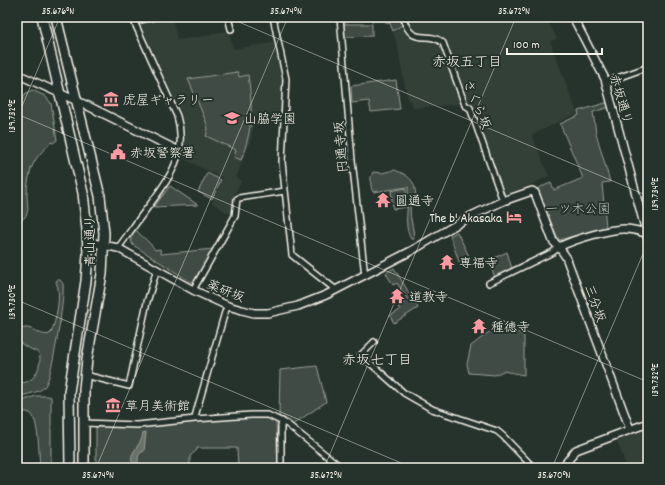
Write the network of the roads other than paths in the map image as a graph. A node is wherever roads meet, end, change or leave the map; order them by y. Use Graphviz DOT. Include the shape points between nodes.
graph roads {
  1 [pos="42,17"];
  2 [pos="56,17"];
  3 [pos="154,17"];
  4 [pos="228,17"];
  5 [pos="273,17"];
  6 [pos="340,17"];
  7 [pos="403,17"];
  8 [pos="573,17"];
  9 [pos="134,19"];
  10 [pos="231,29"];
  11 [pos="648,67"];
  12 [pos="17,74"];
  13 [pos="606,82"];
  14 [pos="60,93"];
  15 [pos="77,101"];
  16 [pos="179,151"];
  17 [pos="285,190"];
  18 [pos="532,191"];
  19 [pos="503,201"];
  20 [pos="647,235"];
  21 [pos="88,242"];
  22 [pos="559,246"];
  23 [pos="112,247"];
  24 [pos="157,270"];
  25 [pos="365,276"];
  26 [pos="489,283"];
  27 [pos="193,290"];
  28 [pos="336,290"];
  29 [pos="228,306"];
  30 [pos="374,342"];
  31 [pos="85,375"];
  32 [pos="195,419"];
  33 [pos="282,422"];
  34 [pos="84,423"];
  35 [pos="648,423"];
  36 [pos="630,429"];
  37 [pos="563,467"];
  38 [pos="70,468"];
  39 [pos="84,468"];
  40 [pos="281,468"];
  41 [pos="342,468"];
  42 [pos="532,468"];
  1 -- 14 [label="highway, 青山通り"];
  2 -- 15 [label="highway, 青山通り"];
  3 -- 9 [label="street"];
  4 -- 10 [label="street"];
  5 -- 17 [label="street" via="286,80 282,162"];
  6 -- 25 [label="street, 円通寺坂"];
  7 -- 19 [label="street, さくら坂" via="409,31 414,35 435,38 443,43 465,104 470,108"];
  8 -- 13 [label="street, 赤坂通り"];
  9 -- 16 [label="street" via="177,116 181,131"];
  11 -- 13 [label="street"];
  12 -- 14 [label="street"];
  13 -- 20 [label="street, 赤坂通り"];
  14 -- 15 [label="street"];
  14 -- 21 [label="highway, 青山通り" via="83,193"];
  15 -- 16 [label="street"];
  15 -- 23 [label="highway, 青山通り" via="100,196 104,233"];
  16 -- 23 [label="street" via="173,170 163,188"];
  17 -- 27 [label="street" via="237,200 235,216"];
  17 -- 28 [label="street" via="292,255"];
  18 -- 19 [label="street, 薬研坂"];
  18 -- 22 [label="street, 三分坂" via="553,241"];
  19 -- 25 [label="street, 薬研坂"];
  20 -- 22 [label="street" via="625,228"];
  21 -- 23 [label="street, 薬研坂"];
  21 -- 38 [label="highway, 青山通り" via="86,281 69,392"];
  22 -- 26 [label="street" via="553,252"];
  22 -- 36 [label="street, 三分坂" via="566,257"];
  23 -- 24 [label="street, 薬研坂"];
  23 -- 31 [label="highway, 青山通り" via="102,274"];
  24 -- 27 [label="street, 薬研坂"];
  24 -- 31 [label="street" via="147,302 129,386"];
  25 -- 28 [label="street, 薬研坂"];
  27 -- 29 [label="street, 薬研坂"];
  28 -- 29 [label="street, 薬研坂" via="311,302 268,313 248,312"];
  29 -- 32 [label="street"];
  30 -- 42 [label="street" via="361,354 404,394 432,409 497,431"];
  31 -- 34 [label="highway, 青山通り"];
  32 -- 33 [label="street" via="251,415 268,416"];
  32 -- 34 [label="street" via="137,425"];
  33 -- 40 [label="street"];
  33 -- 41 [label="street"];
  34 -- 39 [label="highway, 青山通り"];
  35 -- 36 [label="street"];
  36 -- 37 [label="street" via="576,450"];
}
